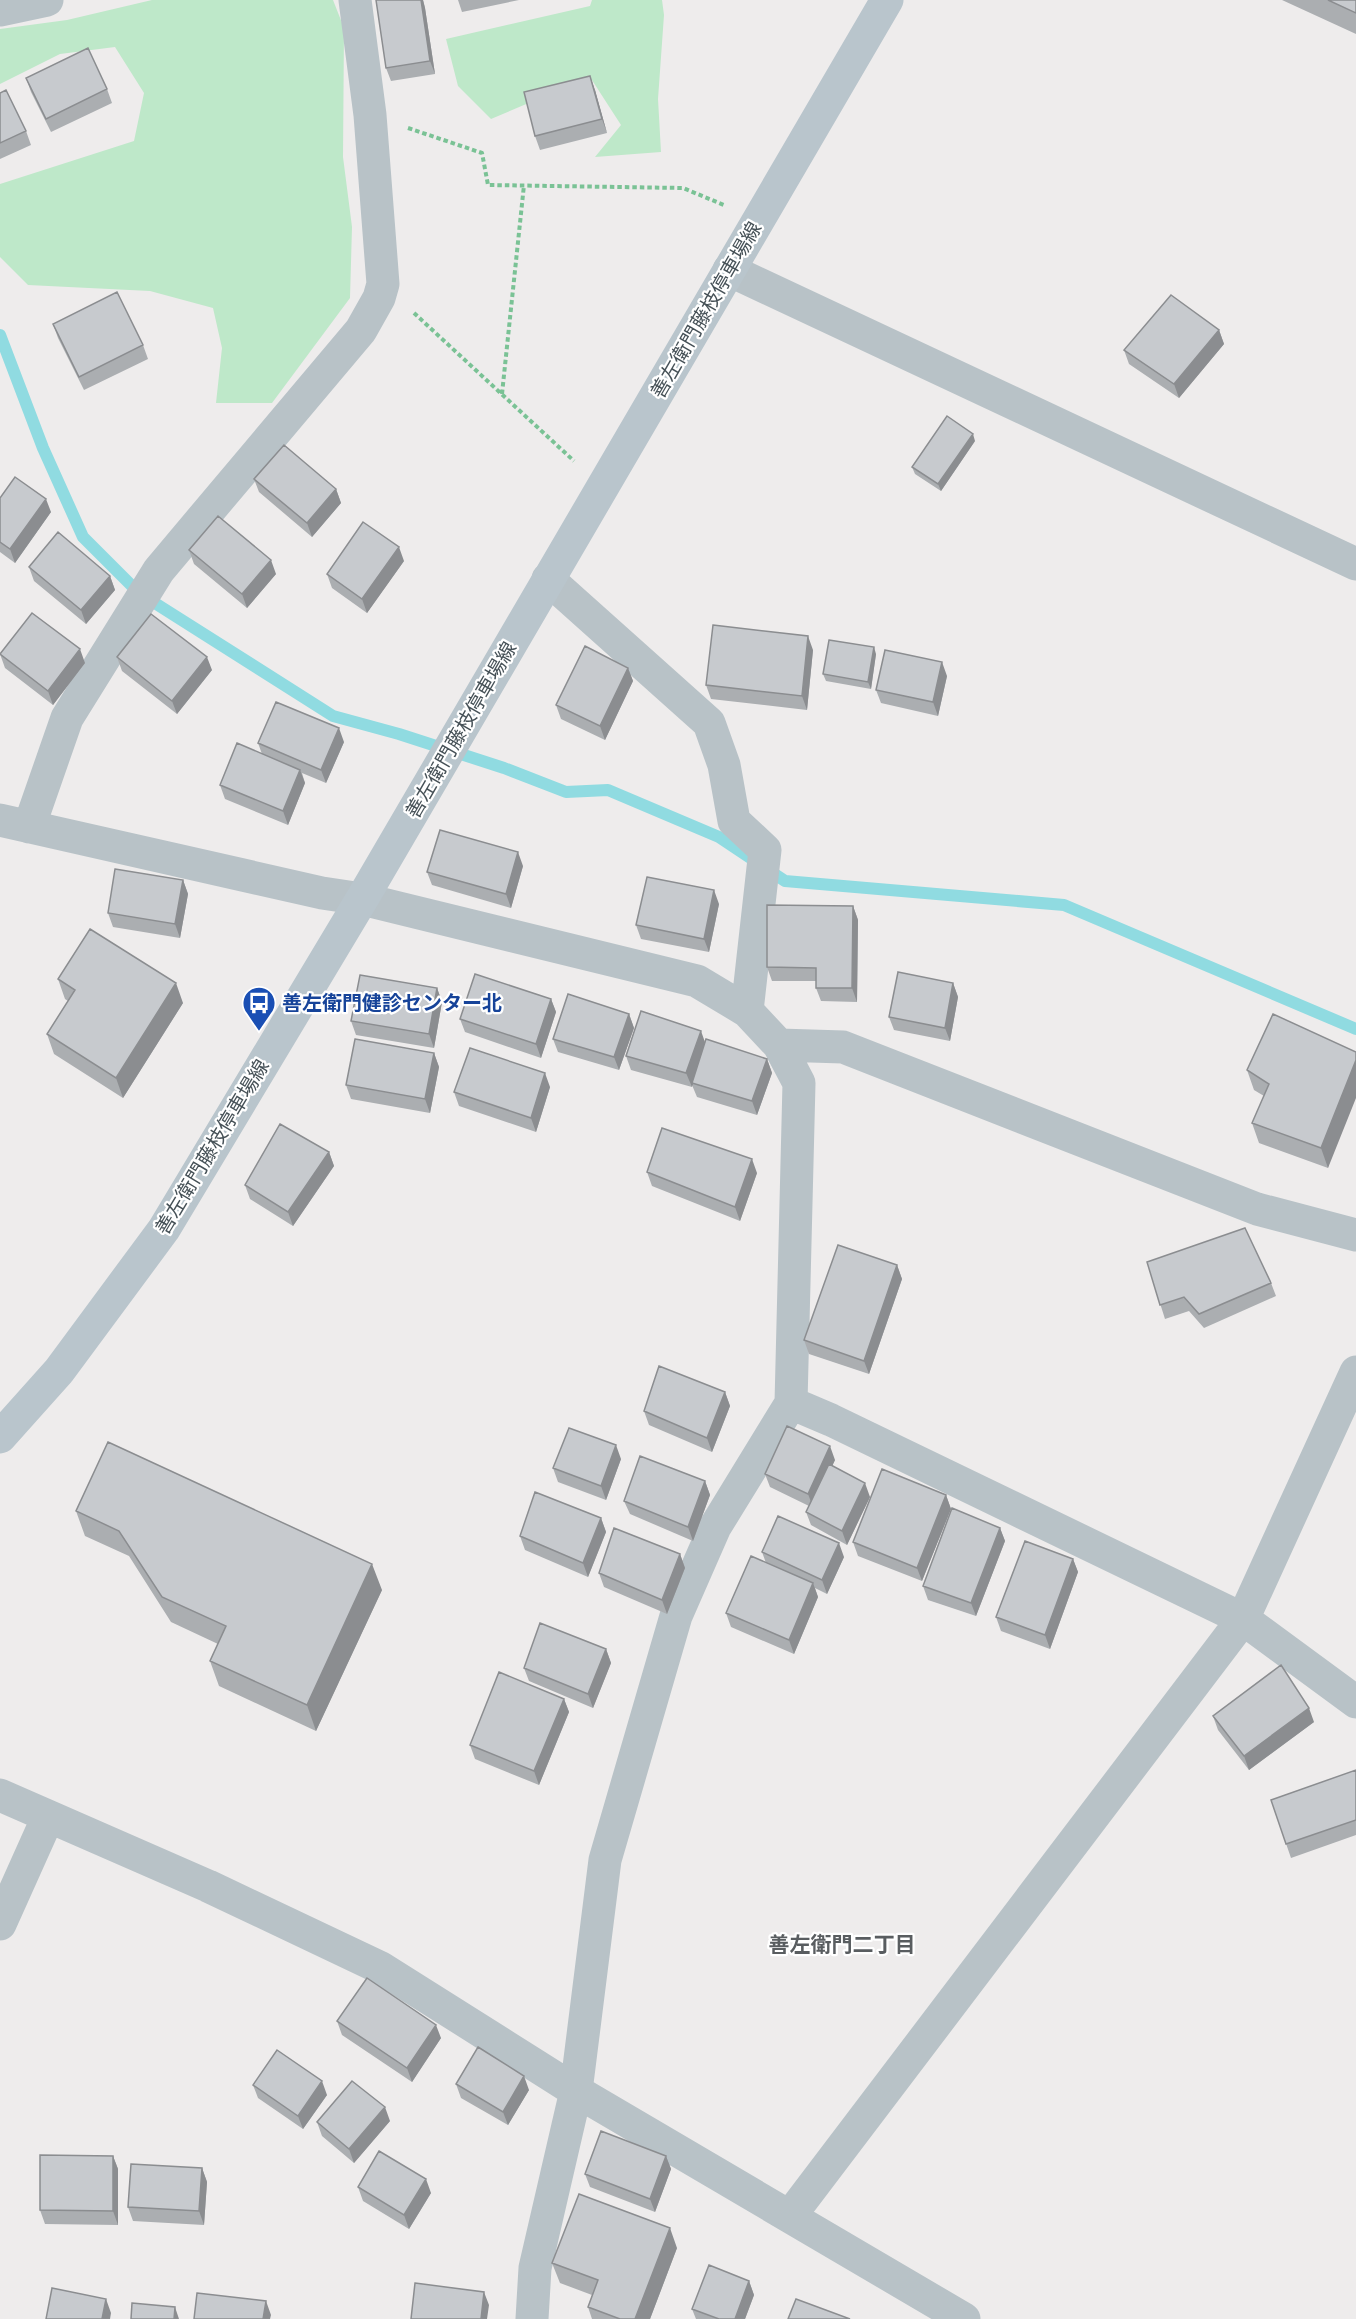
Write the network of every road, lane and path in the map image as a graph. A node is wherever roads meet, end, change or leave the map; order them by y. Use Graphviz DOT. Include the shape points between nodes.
graph roads {
  1 [pos="47,0"];
  2 [pos="355,0"];
  3 [pos="887,0"];
  4 [pos="0,10"];
  5 [pos="370,115"];
  6 [pos="524,185"];
  7 [pos="759,219"];
  8 [pos="729,270"];
  9 [pos="383,284"];
  10 [pos="502,394"];
  11 [pos="603,488"];
  12 [pos="1356,564"];
  13 [pos="548,579"];
  14 [pos="14,823"];
  15 [pos="362,899"];
  16 [pos="747,1011"];
  17 [pos="779,1046"];
  18 [pos="1356,1235"];
  19 [pos="1356,1372"];
  20 [pos="791,1403"];
  21 [pos="0,1437"];
  22 [pos="1243,1619"];
  23 [pos="1356,1702"];
  24 [pos="0,1795"];
  25 [pos="48,1817"];
  26 [pos="0,1924"];
  27 [pos="576,2091"];
  28 [pos="790,2216"];
  29 [pos="531,2319"];
  30 [pos="964,2319"];
  1 -- 4 [label="street"];
  2 -- 5 [label="street"];
  3 -- 7 [label="main road, 善左衛門藤枝停車場線"];
  5 -- 6 [label="path" via="482,153 489,185"];
  5 -- 9 [label="street"];
  6 -- 7 [label="path" via="683,188"];
  6 -- 10 [label="path"];
  7 -- 8 [label="main road, 善左衛門藤枝停車場線"];
  8 -- 11 [label="main road, 善左衛門藤枝停車場線"];
  8 -- 12 [label="street"];
  9 -- 10 [label="path"];
  9 -- 14 [label="street" via="361,330 159,570 67,718"];
  10 -- 11 [label="path"];
  11 -- 13 [label="main road, 善左衛門藤枝停車場線"];
  13 -- 15 [label="main road, 善左衛門藤枝停車場線"];
  13 -- 16 [label="street" via="709,723 724,765 734,821 765,850"];
  14 -- 15 [label="street"];
  15 -- 16 [label="street" via="697,981"];
  15 -- 21 [label="main road, 善左衛門藤枝停車場線" via="164,1229 58,1371"];
  16 -- 17 [label="street"];
  17 -- 18 [label="street" via="843,1047 1257,1209"];
  17 -- 20 [label="street" via="799,1083"];
  19 -- 22 [label="street"];
  20 -- 22 [label="street"];
  20 -- 27 [label="street" via="715,1527 676,1616 605,1860"];
  22 -- 23 [label="street"];
  22 -- 28 [label="street"];
  24 -- 25 [label="street"];
  25 -- 26 [label="street"];
  25 -- 27 [label="street" via="208,1886 381,1968"];
  27 -- 28 [label="street"];
  27 -- 29 [label="street" via="535,2268"];
  28 -- 30 [label="street"];
}
